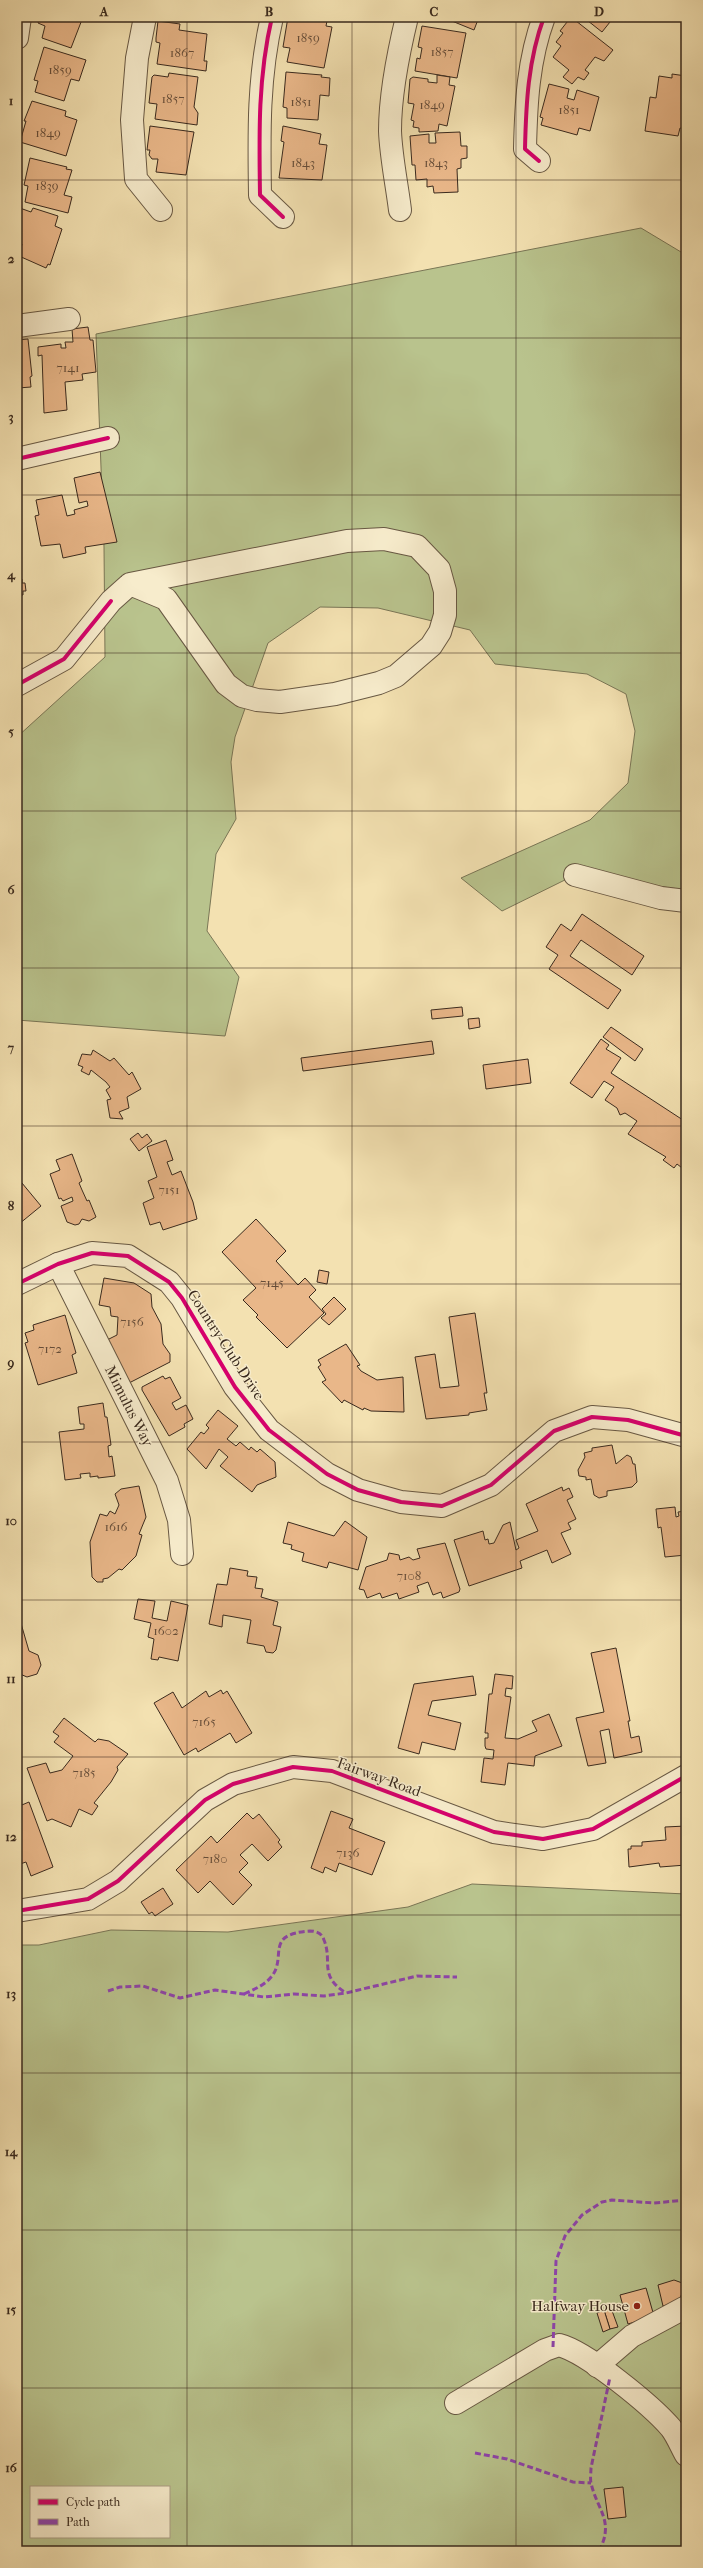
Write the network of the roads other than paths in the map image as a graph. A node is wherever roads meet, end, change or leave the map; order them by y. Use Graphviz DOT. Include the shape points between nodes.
graph roads {
  1 [pos="20,17"];
  2 [pos="145,17"];
  3 [pos="272,17"];
  4 [pos="408,17"];
  5 [pos="544,17"];
  6 [pos="17,38"];
  7 [pos="538,161"];
  8 [pos="161,210"];
  9 [pos="400,210"];
  10 [pos="283,217"];
  11 [pos="69,319"];
  12 [pos="17,326"];
  13 [pos="108,438"];
  14 [pos="17,459"];
  15 [pos="130,584"];
  16 [pos="17,685"];
  17 [pos="574,875"];
  18 [pos="686,901"];
  19 [pos="58,1264"];
  20 [pos="17,1284"];
  21 [pos="686,1436"];
  22 [pos="182,1554"];
  23 [pos="686,1776"];
  24 [pos="17,1911"];
  25 [pos="684,2308"];
  26 [pos="597,2366"];
  27 [pos="456,2403"];
  28 [pos="686,2455"];
  1 -- 6 [label="street"];
  2 -- 8 [label="street" via="137,58 132,120 136,179"];
  3 -- 10 [label="street" via="259,104 260,195"];
  4 -- 9 [label="street" via="397,59 391,126"];
  5 -- 7 [label="street" via="536,39 526,89 525,149"];
  11 -- 12 [label="street"];
  13 -- 14 [label="street"];
  15 -- 15 [label="street" via="347,541 384,539 417,546 439,569 445,591 445,615 432,646 396,676 335,694 280,702 257,700 242,696 226,684 166,599"];
  15 -- 16 [label="street" via="111,601 64,659"];
  17 -- 18 [label="street" via="661,898"];
  19 -- 20 [label="street, Country Club Drive"];
  19 -- 21 [label="street, Country Club Drive" via="92,1253 128,1256 169,1282 182,1298 235,1387 270,1430 327,1474 358,1490 401,1502 442,1506 492,1485 554,1431 592,1417 628,1420"];
  19 -- 22 [label="street, Mimulus Way" via="167,1481 179,1520"];
  23 -- 24 [label="street, Fairway Road" via="593,1829 543,1839 494,1832 332,1770 293,1767 233,1784 205,1800 118,1882 88,1899"];
  25 -- 26 [label="street" via="632,2336"];
  26 -- 27 [label="street" via="559,2345 545,2350"];
  26 -- 28 [label="street" via="649,2406 672,2430"];
}
